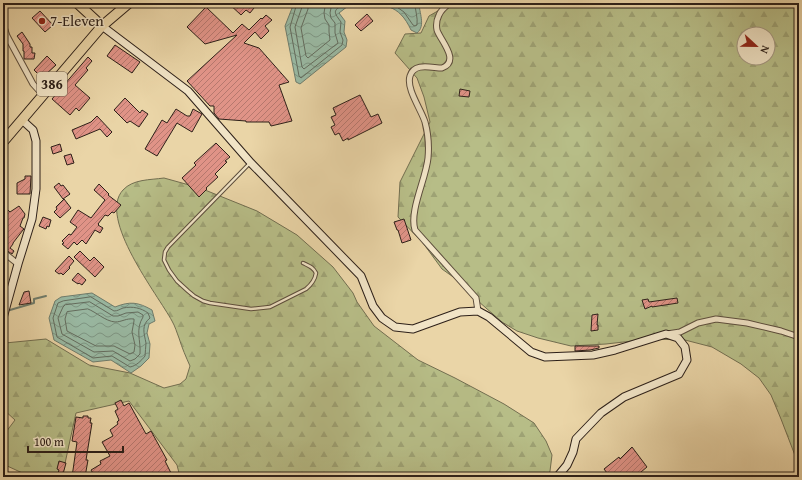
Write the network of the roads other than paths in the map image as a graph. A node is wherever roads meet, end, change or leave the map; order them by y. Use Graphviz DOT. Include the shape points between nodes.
graph roads {
  1 [pos="77,3"];
  2 [pos="129,3"];
  3 [pos="450,3"];
  4 [pos="3,24"];
  5 [pos="102,26"];
  6 [pos="43,95"];
  7 [pos="22,120"];
  8 [pos="3,142"];
  9 [pos="251,163"];
  10 [pos="3,252"];
  11 [pos="303,263"];
  12 [pos="18,264"];
  13 [pos="478,311"];
  14 [pos="3,318"];
  15 [pos="666,334"];
  16 [pos="799,337"];
  17 [pos="3,473"];
  18 [pos="11,477"];
  19 [pos="557,477"];
  1 -- 5 [label="highway"];
  2 -- 5 [label="highway, 386"];
  3 -- 13 [label="street" via="441,12 437,27 450,60 442,68 414,69 409,78 425,122 428,141 428,159 413,222 415,230 476,298"];
  4 -- 6 [label="street" via="32,84"];
  5 -- 6 [label="highway, 386"];
  5 -- 9 [label="street" via="188,91"];
  6 -- 7 [label="highway, 386"];
  7 -- 8 [label="highway, 386"];
  7 -- 12 [label="street" via="33,130 36,141 36,190 32,219"];
  9 -- 11 [label="lane" via="168,247 164,260 169,270 177,281 203,301 251,309 270,307 311,285 316,273"];
  9 -- 13 [label="street" via="361,276 373,306 382,318 395,327 414,329 460,312"];
  10 -- 12 [label="street"];
  12 -- 14 [label="street"];
  13 -- 15 [label="street" via="531,352 545,357 594,355"];
  15 -- 16 [label="street" via="680,332 698,323 716,319 747,323"];
  15 -- 19 [label="street" via="678,338 685,347 687,360 679,374 624,397 601,413 576,439 567,465"];
  17 -- 18 [label="street"];
}
